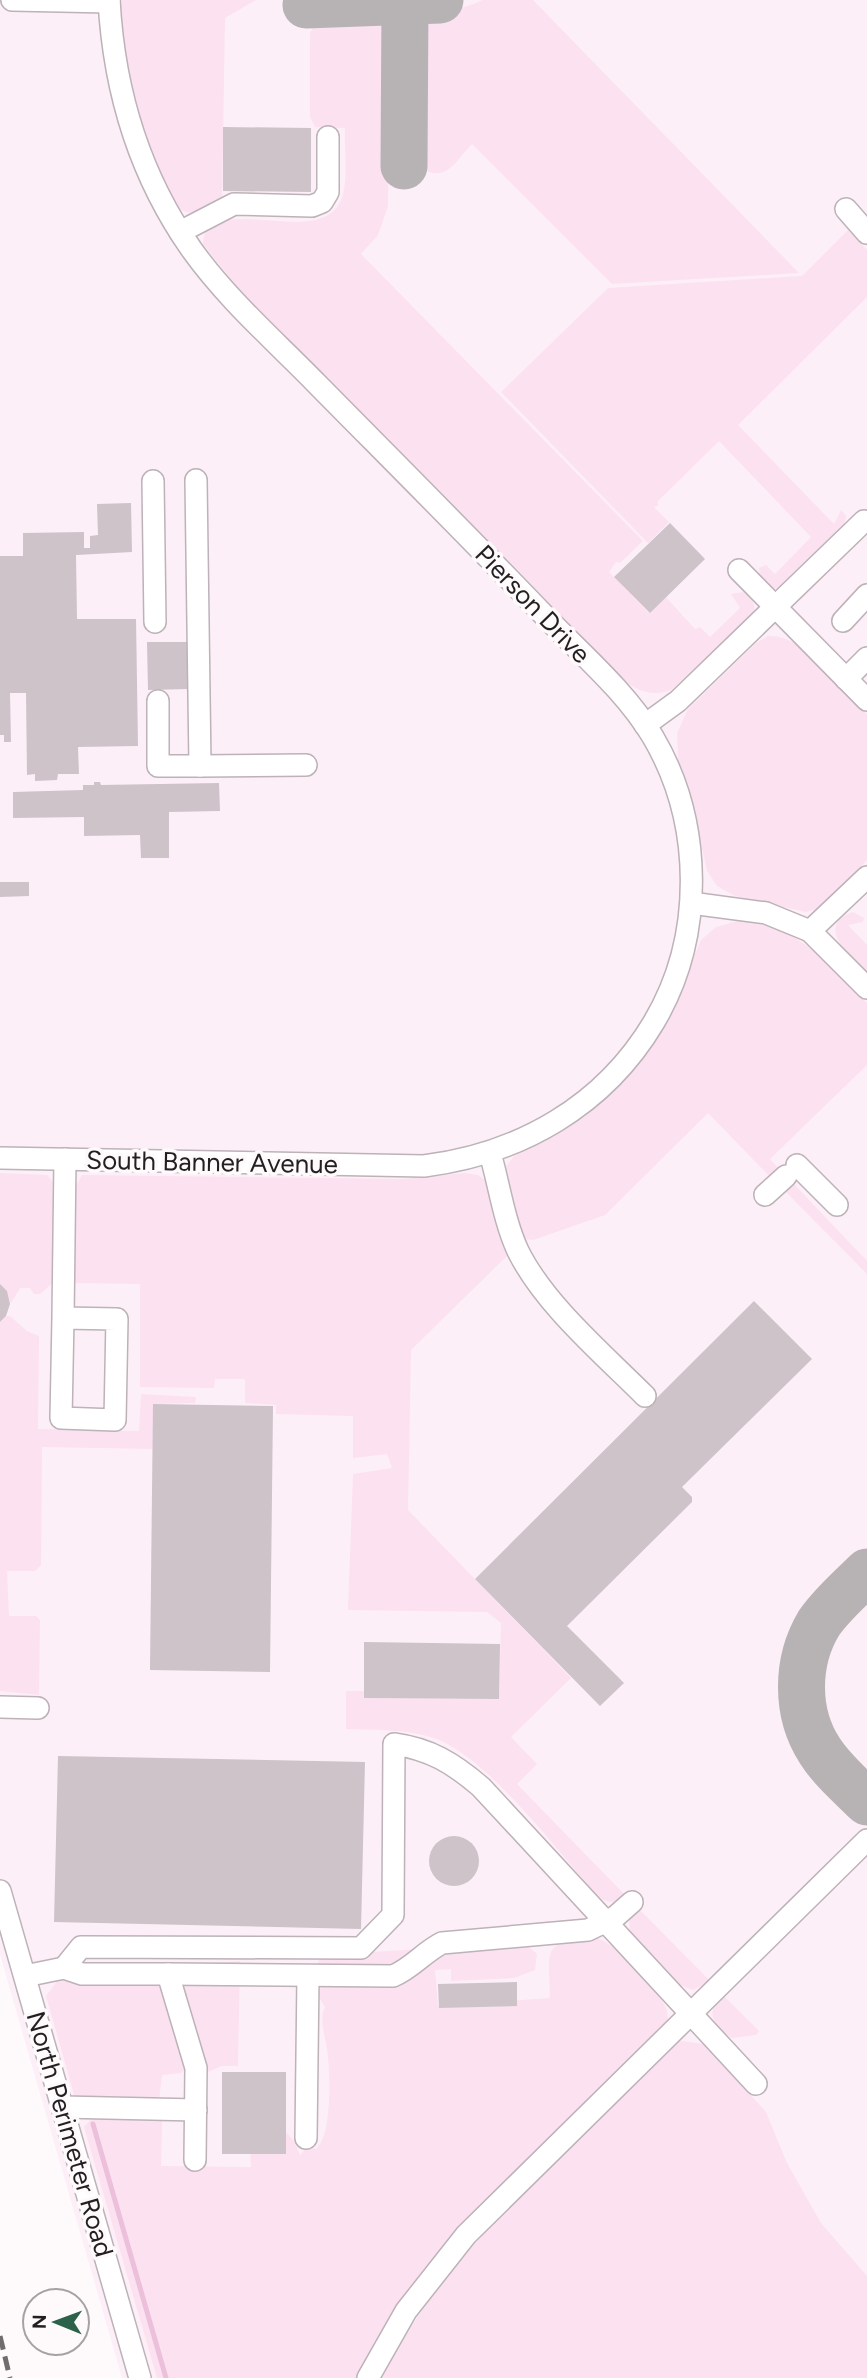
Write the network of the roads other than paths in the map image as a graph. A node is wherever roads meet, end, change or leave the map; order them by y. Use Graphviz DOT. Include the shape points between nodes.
graph roads {
  1 [pos="12,0"];
  2 [pos="108,1"];
  3 [pos="328,137"];
  4 [pos="846,209"];
  5 [pos="180,232"];
  6 [pos="867,233"];
  7 [pos="196,480"];
  8 [pos="153,481"];
  9 [pos="864,521"];
  10 [pos="738,570"];
  11 [pos="867,595"];
  12 [pos="774,607"];
  13 [pos="844,621"];
  14 [pos="155,622"];
  15 [pos="867,659"];
  16 [pos="846,679"];
  17 [pos="158,701"];
  18 [pos="867,701"];
  19 [pos="645,725"];
  20 [pos="306,765"];
  21 [pos="200,766"];
  22 [pos="867,877"];
  23 [pos="691,903"];
  24 [pos="810,931"];
  25 [pos="867,988"];
  26 [pos="490,1153"];
  27 [pos="0,1158"];
  28 [pos="65,1159"];
  29 [pos="424,1166"];
  30 [pos="765,1195"];
  31 [pos="837,1205"];
  32 [pos="63,1318"];
  33 [pos="645,1396"];
  34 [pos="0,1707"];
  35 [pos="38,1708"];
  36 [pos="867,1840"];
  37 [pos="0,1891"];
  38 [pos="632,1902"];
  39 [pos="605,1922"];
  40 [pos="64,1968"];
  41 [pos="168,1974"];
  42 [pos="25,1976"];
  43 [pos="308,1976"];
  44 [pos="691,2013"];
  45 [pos="756,2084"];
  46 [pos="63,2108"];
  47 [pos="196,2110"];
  48 [pos="306,2138"];
  49 [pos="195,2160"];
  50 [pos="140,2378"];
  51 [pos="368,2378"];
  1 -- 2 [label="street"];
  2 -- 5 [label="street, Pierson Drive" via="115,67 128,122 147,173"];
  3 -- 5 [label="street" via="328,192 322,202 312,206 234,204"];
  4 -- 6 [label="street"];
  5 -- 19 [label="street, Pierson Drive" via="226,292 503,572"];
  7 -- 21 [label="street"];
  8 -- 14 [label="street"];
  9 -- 12 [label="street"];
  10 -- 12 [label="street"];
  11 -- 13 [label="street"];
  12 -- 16 [label="street"];
  12 -- 19 [label="street" via="678,701"];
  15 -- 16 [label="street"];
  16 -- 18 [label="street"];
  17 -- 21 [label="street" via="158,766"];
  19 -- 23 [label="street, Pierson Drive" via="666,763 683,811 690,850"];
  20 -- 21 [label="street"];
  22 -- 24 [label="street"];
  23 -- 24 [label="street" via="766,913"];
  23 -- 26 [label="street, Pierson Drive" via="675,978 638,1047 572,1112"];
  24 -- 25 [label="street"];
  26 -- 29 [label="street, Pierson Drive"];
  26 -- 33 [label="street" via="516,1248 526,1266 584,1335"];
  27 -- 28 [label="street, South Banner Avenue"];
  28 -- 29 [label="street, South Banner Avenue"];
  28 -- 32 [label="street"];
  30 -- 31 [label="street" via="791,1171"];
  32 -- 32 [label="street" via="61,1418 115,1420 117,1319"];
  34 -- 35 [label="street"];
  36 -- 44 [label="street"];
  37 -- 42 [label="street, North Perimeter Road"];
  38 -- 39 [label="street"];
  39 -- 40 [label="street" via="481,1787 453,1763 421,1748 394,1744 393,1915 360,1948 81,1947"];
  39 -- 43 [label="street" via="570,1934 442,1943 393,1976"];
  39 -- 44 [label="street"];
  40 -- 41 [label="street" via="82,1974"];
  40 -- 42 [label="street"];
  41 -- 43 [label="street"];
  41 -- 47 [label="street" via="195,2068"];
  42 -- 46 [label="street, North Perimeter Road"];
  43 -- 48 [label="street"];
  44 -- 45 [label="street"];
  44 -- 51 [label="street" via="466,2235 406,2311"];
  46 -- 47 [label="street"];
  46 -- 50 [label="street, North Perimeter Road"];
  47 -- 49 [label="street"];
}
